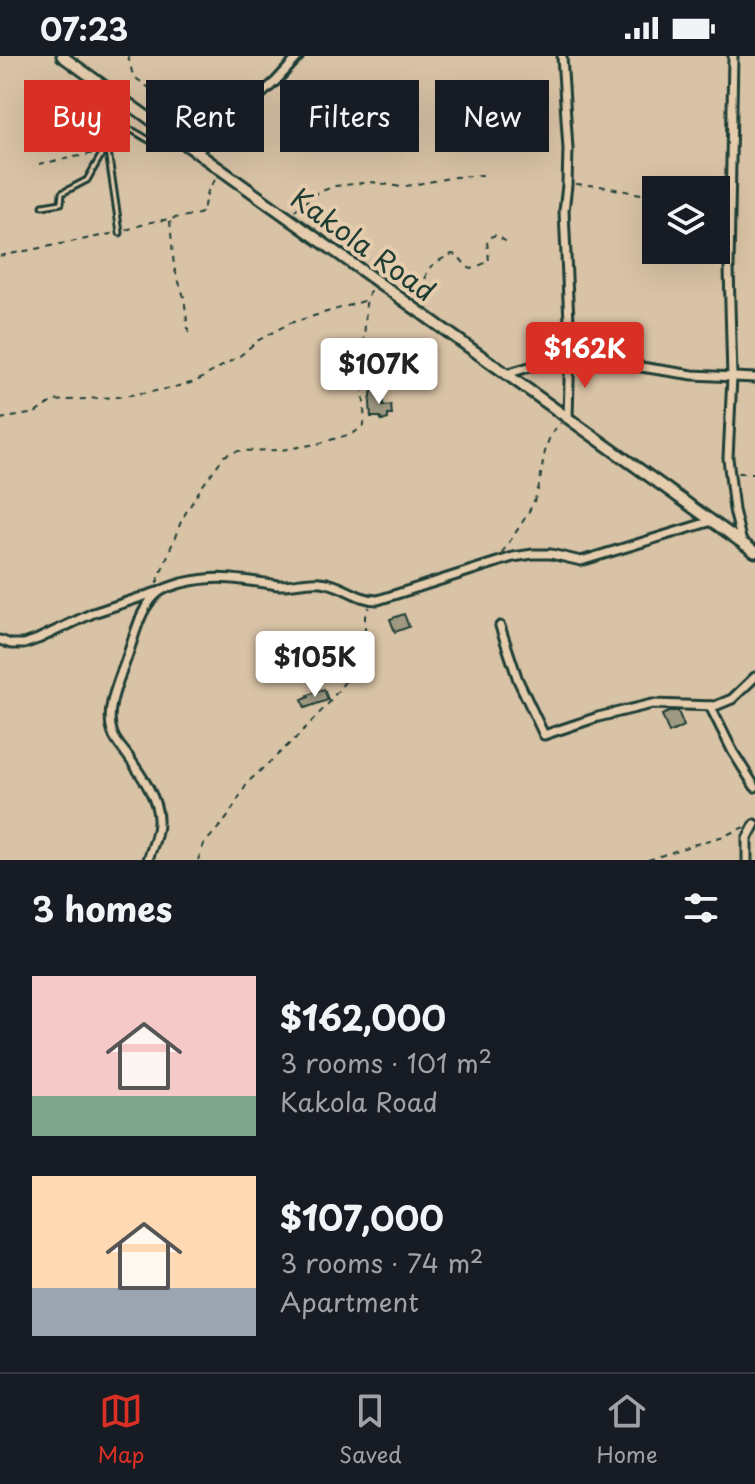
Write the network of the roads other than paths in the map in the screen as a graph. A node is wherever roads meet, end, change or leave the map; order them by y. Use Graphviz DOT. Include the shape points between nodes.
graph roads {
  1 [pos="62,56"];
  2 [pos="299,56"];
  3 [pos="562,56"];
  4 [pos="733,56"];
  5 [pos="264,90"];
  6 [pos="146,116"];
  7 [pos="146,138"];
  8 [pos="103,152"];
  9 [pos="197,152"];
  10 [pos="43,206"];
  11 [pos="120,233"];
  12 [pos="570,360"];
  13 [pos="506,374"];
  14 [pos="732,377"];
  15 [pos="755,378"];
  16 [pos="569,419"];
  17 [pos="712,521"];
  18 [pos="742,543"];
  19 [pos="755,552"];
  20 [pos="156,592"];
  21 [pos="500,626"];
  22 [pos="0,640"];
  23 [pos="755,677"];
  24 [pos="710,706"];
  25 [pos="755,787"];
  26 [pos="755,824"];
  27 [pos="148,860"];
  28 [pos="747,860"];
  1 -- 6 [label="main road, Kakola Road"];
  2 -- 5 [label="street"];
  3 -- 12 [label="street"];
  4 -- 14 [label="street"];
  7 -- 11 [label="lane" via="128,129 109,131"];
  8 -- 10 [label="lane" via="87,180 62,193 61,203"];
  9 -- 13 [label="main road, Kakola Road"];
  12 -- 13 [label="street"];
  12 -- 14 [label="street"];
  12 -- 16 [label="street"];
  13 -- 16 [label="main road, Kakola Road"];
  14 -- 15 [label="street"];
  14 -- 18 [label="street" via="729,474"];
  16 -- 17 [label="main road, Kakola Road"];
  17 -- 18 [label="main road, Kakola Road"];
  17 -- 20 [label="street" via="581,561 551,554 498,561 378,600 320,582 280,585 231,577"];
  18 -- 19 [label="main road, Kakola Road"];
  20 -- 22 [label="street" via="24,644"];
  20 -- 27 [label="street" via="136,626 110,718 111,731 158,811"];
  21 -- 24 [label="street" via="544,735 652,704"];
  23 -- 24 [label="street" via="732,699"];
  24 -- 25 [label="street"];
  26 -- 28 [label="street" via="747,839"];
}
